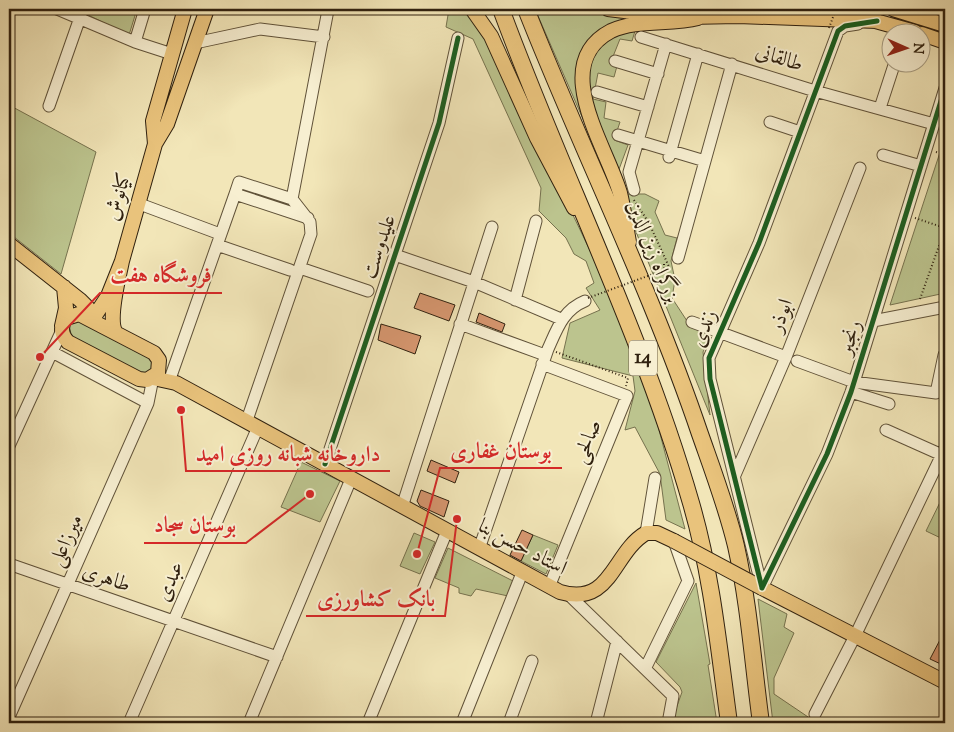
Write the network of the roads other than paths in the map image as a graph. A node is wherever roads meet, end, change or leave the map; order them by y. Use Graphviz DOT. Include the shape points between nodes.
graph roads {
  1 [pos="57,9"];
  2 [pos="145,9"];
  3 [pos="184,9"];
  4 [pos="192,9"];
  5 [pos="207,9"];
  6 [pos="326,9"];
  7 [pos="472,9"];
  8 [pos="501,9"];
  9 [pos="526,9"];
  10 [pos="608,9"];
  11 [pos="791,9"];
  12 [pos="893,9"];
  13 [pos="839,10"];
  14 [pos="81,14"];
  15 [pos="698,18"];
  16 [pos="877,21"];
  17 [pos="882,22"];
  18 [pos="945,25"];
  19 [pos="324,37"];
  20 [pos="641,37"];
  21 [pos="932,37"];
  22 [pos="458,38"];
  23 [pos="135,42"];
  24 [pos="195,42"];
  25 [pos="945,42"];
  26 [pos="666,44"];
  27 [pos="172,54"];
  28 [pos="698,54"];
  29 [pos="614,61"];
  30 [pos="732,64"];
  31 [pos="893,72"];
  32 [pos="658,74"];
  33 [pos="945,88"];
  34 [pos="815,91"];
  35 [pos="597,92"];
  36 [pos="50,106"];
  37 [pos="648,107"];
  38 [pos="880,108"];
  39 [pos="770,122"];
  40 [pos="934,124"];
  41 [pos="800,132"];
  42 [pos="618,135"];
  43 [pos="638,141"];
  44 [pos="155,144"];
  45 [pos="670,154"];
  46 [pos="883,155"];
  47 [pos="705,161"];
  48 [pos="921,166"];
  49 [pos="860,168"];
  50 [pos="634,190"];
  51 [pos="235,194"];
  52 [pos="292,200"];
  53 [pos="137,203"];
  54 [pos="308,218"];
  55 [pos="536,221"];
  56 [pos="492,227"];
  57 [pos="219,240"];
  58 [pos="9,244"];
  59 [pos="395,255"];
  60 [pos="678,258"];
  61 [pos="122,261"];
  62 [pos="634,264"];
  63 [pos="295,269"];
  64 [pos="610,275"];
  65 [pos="474,282"];
  66 [pos="64,287"];
  67 [pos="368,291"];
  68 [pos="515,300"];
  69 [pos="586,300"];
  70 [pos="945,307"];
  71 [pos="561,319"];
  72 [pos="91,320"];
  73 [pos="873,321"];
  74 [pos="692,322"];
  75 [pos="460,324"];
  76 [pos="62,328"];
  77 [pos="720,332"];
  78 [pos="116,333"];
  79 [pos="52,352"];
  80 [pos="944,355"];
  81 [pos="545,356"];
  82 [pos="158,358"];
  83 [pos="792,359"];
  84 [pos="153,378"];
  85 [pos="174,379"];
  86 [pos="852,387"];
  87 [pos="148,403"];
  88 [pos="889,404"];
  89 [pos="9,417"];
  90 [pos="20,422"];
  91 [pos="252,424"];
  92 [pos="886,430"];
  93 [pos="9,446"];
  94 [pos="943,451"];
  95 [pos="324,464"];
  96 [pos="735,475"];
  97 [pos="655,478"];
  98 [pos="351,479"];
  99 [pos="402,506"];
  100 [pos="447,532"];
  101 [pos="646,533"];
  102 [pos="674,541"];
  103 [pos="479,549"];
  104 [pos="9,564"];
  105 [pos="522,573"];
  106 [pos="68,585"];
  107 [pos="549,588"];
  108 [pos="762,588"];
  109 [pos="568,594"];
  110 [pos="174,622"];
  111 [pos="855,636"];
  112 [pos="617,641"];
  113 [pos="277,657"];
  114 [pos="532,661"];
  115 [pos="645,669"];
  116 [pos="945,682"];
  117 [pos="815,714"];
  118 [pos="9,717"];
  119 [pos="129,723"];
  120 [pos="249,723"];
  121 [pos="368,723"];
  122 [pos="462,723"];
  123 [pos="510,723"];
  124 [pos="596,723"];
  125 [pos="668,723"];
  126 [pos="729,723"];
  127 [pos="761,723"];
  1 -- 14 [label="street"];
  2 -- 23 [label="street"];
  3 -- 27 [label="main road"];
  4 -- 5 [label="main road" via="197,13"];
  5 -- 24 [label="main road"];
  6 -- 19 [label="street"];
  7 -- 64 [label="main road" via="492,36 537,138"];
  8 -- 64 [label="highway, 14"];
  9 -- 62 [label="highway, بزرگراه زین الدین / 14"];
  10 -- 15 [label="main road"];
  11 -- 13 [label="main road"];
  12 -- 18 [label="main road"];
  13 -- 16 [label="main road"];
  14 -- 23 [label="street"];
  14 -- 36 [label="street"];
  15 -- 16 [label="main road" via="738,16"];
  15 -- 62 [label="main road" via="680,23 624,26 612,31 594,46 582,74 585,104 620,193"];
  16 -- 17 [label="main road"];
  16 -- 34 [label="street, زندی" via="845,26 838,31"];
  19 -- 24 [label="street" via="260,29"];
  19 -- 52 [label="street"];
  20 -- 26 [label="street, طالقانی"];
  21 -- 25 [label="main road"];
  22 -- 59 [label="street, علیدوست" via="439,123"];
  23 -- 27 [label="street"];
  24 -- 44 [label="main road" via="167,124"];
  26 -- 28 [label="street, طالقانی"];
  26 -- 32 [label="street"];
  27 -- 44 [label="main road" via="153,121"];
  28 -- 30 [label="street, طالقانی"];
  28 -- 45 [label="street"];
  29 -- 32 [label="street"];
  30 -- 34 [label="street, طالقانی"];
  30 -- 47 [label="street"];
  31 -- 38 [label="street"];
  32 -- 37 [label="street"];
  33 -- 40 [label="street, رنجبر"];
  34 -- 38 [label="street, طالقانی"];
  34 -- 41 [label="street, زندی"];
  35 -- 37 [label="street"];
  37 -- 43 [label="street"];
  38 -- 40 [label="street, طالقانی"];
  39 -- 41 [label="street"];
  40 -- 48 [label="street, رنجبر"];
  41 -- 77 [label="street, زندی"];
  42 -- 43 [label="street"];
  43 -- 45 [label="street"];
  43 -- 50 [label="street" via="629,172"];
  44 -- 53 [label="main road, کیانوش"];
  45 -- 47 [label="street"];
  46 -- 48 [label="street"];
  47 -- 60 [label="street"];
  48 -- 73 [label="street, رنجبر"];
  49 -- 83 [label="street, ابوذر"];
  51 -- 52 [label="street" via="239,182"];
  51 -- 54 [label="street"];
  51 -- 57 [label="street"];
  52 -- 54 [label="street"];
  53 -- 57 [label="street"];
  53 -- 61 [label="main road, کیانوش"];
  54 -- 63 [label="street, عبدی" via="311,234"];
  55 -- 68 [label="street"];
  56 -- 65 [label="street"];
  57 -- 63 [label="street"];
  57 -- 85 [label="street"];
  58 -- 66 [label="main road"];
  59 -- 65 [label="street"];
  59 -- 95 [label="street, علیدوست"];
  61 -- 72 [label="main road, کیانوش" via="108,296"];
  61 -- 78 [label="main road, کیانوش" via="113,318"];
  62 -- 127 [label="highway, بزرگراه زین الدین / 14" via="682,380 735,546"];
  63 -- 67 [label="street"];
  63 -- 91 [label="street, عبدی"];
  64 -- 126 [label="highway, 14" via="656,390 691,504 708,576"];
  65 -- 68 [label="street"];
  65 -- 75 [label="street"];
  66 -- 72 [label="main road" via="86,306"];
  66 -- 76 [label="main road" via="66,308"];
  68 -- 71 [label="street"];
  69 -- 71 [label="street"];
  70 -- 73 [label="street"];
  71 -- 81 [label="street"];
  72 -- 76 [label="main road" via="74,314 66,318"];
  72 -- 78 [label="main road"];
  73 -- 86 [label="street, رنجبر"];
  74 -- 77 [label="street"];
  75 -- 81 [label="street"];
  75 -- 99 [label="street"];
  76 -- 79 [label="street"];
  76 -- 84 [label="main road" via="68,342 139,380"];
  77 -- 83 [label="street"];
  77 -- 96 [label="street, زندی" via="708,368"];
  78 -- 82 [label="main road"];
  79 -- 87 [label="street"];
  79 -- 90 [label="street"];
  80 -- 86 [label="street" via="936,393"];
  81 -- 103 [label="street"];
  81 -- 107 [label="street, صالحی" via="627,396"];
  82 -- 84 [label="main road" via="159,368"];
  82 -- 85 [label="main road"];
  83 -- 86 [label="street"];
  83 -- 96 [label="street, ابوذر"];
  84 -- 85 [label="main road"];
  84 -- 87 [label="street, میرزاعلی"];
  85 -- 91 [label="main road, استاد حسن بنا"];
  86 -- 88 [label="street"];
  86 -- 108 [label="street, رنجبر" via="827,454"];
  87 -- 106 [label="street, میرزاعلی"];
  89 -- 90 [label="street"];
  90 -- 93 [label="street"];
  91 -- 95 [label="main road, استاد حسن بنا"];
  91 -- 110 [label="street, عبدی"];
  92 -- 94 [label="street"];
  94 -- 111 [label="street"];
  95 -- 98 [label="main road, استاد حسن بنا"];
  96 -- 108 [label="street, زندی"];
  97 -- 101 [label="street"];
  98 -- 99 [label="main road, استاد حسن بنا"];
  98 -- 113 [label="street"];
  99 -- 100 [label="main road, استاد حسن بنا"];
  100 -- 103 [label="main road, استاد حسن بنا"];
  100 -- 121 [label="street"];
  101 -- 102 [label="main road" via="658,533"];
  101 -- 109 [label="main road, استاد حسن بنا" via="630,548 603,584 584,594"];
  102 -- 108 [label="main road, bridge"];
  102 -- 115 [label="street" via="688,581"];
  103 -- 105 [label="main road, استاد حسن بنا"];
  104 -- 106 [label="street, طاهری"];
  105 -- 107 [label="main road, استاد حسن بنا"];
  105 -- 122 [label="street"];
  106 -- 110 [label="street, طاهری"];
  106 -- 118 [label="street, میرزاعلی"];
  107 -- 109 [label="main road, استاد حسن بنا"];
  108 -- 111 [label="main road"];
  109 -- 112 [label="street"];
  110 -- 113 [label="street, طاهری"];
  110 -- 119 [label="street, عبدی"];
  111 -- 116 [label="main road"];
  111 -- 117 [label="street"];
  112 -- 115 [label="street"];
  112 -- 124 [label="street"];
  113 -- 120 [label="street"];
  114 -- 123 [label="street"];
  115 -- 125 [label="street" via="673,696"];
}
